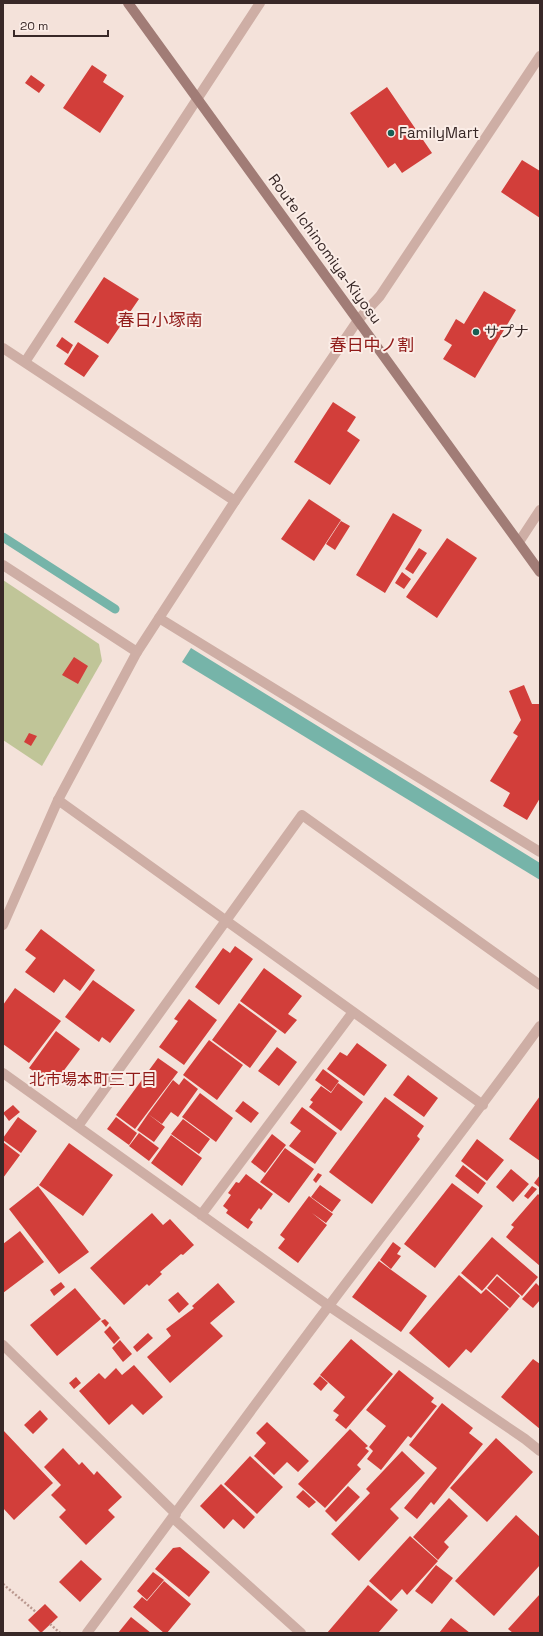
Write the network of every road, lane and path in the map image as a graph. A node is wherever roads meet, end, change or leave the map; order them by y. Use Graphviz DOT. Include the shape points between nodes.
graph roads {
  1 [pos="128,3"];
  2 [pos="260,3"];
  3 [pos="540,56"];
  4 [pos="197,100"];
  5 [pos="358,320"];
  6 [pos="3,348"];
  7 [pos="25,362"];
  8 [pos="235,501"];
  9 [pos="540,510"];
  10 [pos="519,542"];
  11 [pos="3,565"];
  12 [pos="540,572"];
  13 [pos="159,618"];
  14 [pos="137,652"];
  15 [pos="58,800"];
  16 [pos="540,852"];
  17 [pos="226,920"];
  18 [pos="3,925"];
  19 [pos="540,985"];
  20 [pos="353,1012"];
  21 [pos="540,1026"];
  22 [pos="3,1073"];
  23 [pos="483,1105"];
  24 [pos="78,1126"];
  25 [pos="201,1215"];
  26 [pos="329,1306"];
  27 [pos="3,1346"];
  28 [pos="540,1450"];
  29 [pos="175,1516"];
  30 [pos="3,1584"];
  31 [pos="36,1612"];
  32 [pos="50,1624"];
  33 [pos="60,1633"];
  34 [pos="87,1633"];
  35 [pos="301,1633"];
  1 -- 4 [label="main road, Route Ichinomiya-Kiyosu"];
  2 -- 4 [label="street"];
  3 -- 5 [label="street" via="380,296"];
  4 -- 5 [label="main road, Route Ichinomiya-Kiyosu"];
  4 -- 7 [label="street"];
  5 -- 8 [label="street"];
  5 -- 10 [label="main road, Route Ichinomiya-Kiyosu"];
  6 -- 7 [label="street"];
  7 -- 8 [label="street"];
  8 -- 13 [label="street"];
  9 -- 10 [label="street"];
  10 -- 12 [label="main road, Route Ichinomiya-Kiyosu"];
  11 -- 14 [label="street"];
  13 -- 14 [label="street"];
  13 -- 16 [label="street"];
  14 -- 15 [label="street"];
  15 -- 17 [label="street"];
  15 -- 18 [label="street"];
  17 -- 19 [label="street" via="302,815"];
  17 -- 20 [label="street"];
  17 -- 24 [label="street"];
  20 -- 23 [label="street"];
  20 -- 25 [label="street"];
  21 -- 23 [label="street"];
  22 -- 24 [label="street"];
  23 -- 26 [label="street"];
  24 -- 25 [label="street"];
  25 -- 26 [label="street"];
  26 -- 28 [label="street"];
  26 -- 29 [label="street"];
  27 -- 29 [label="street"];
  29 -- 34 [label="street"];
  29 -- 35 [label="street"];
  30 -- 31 [label="path"];
  32 -- 33 [label="path"];
}
